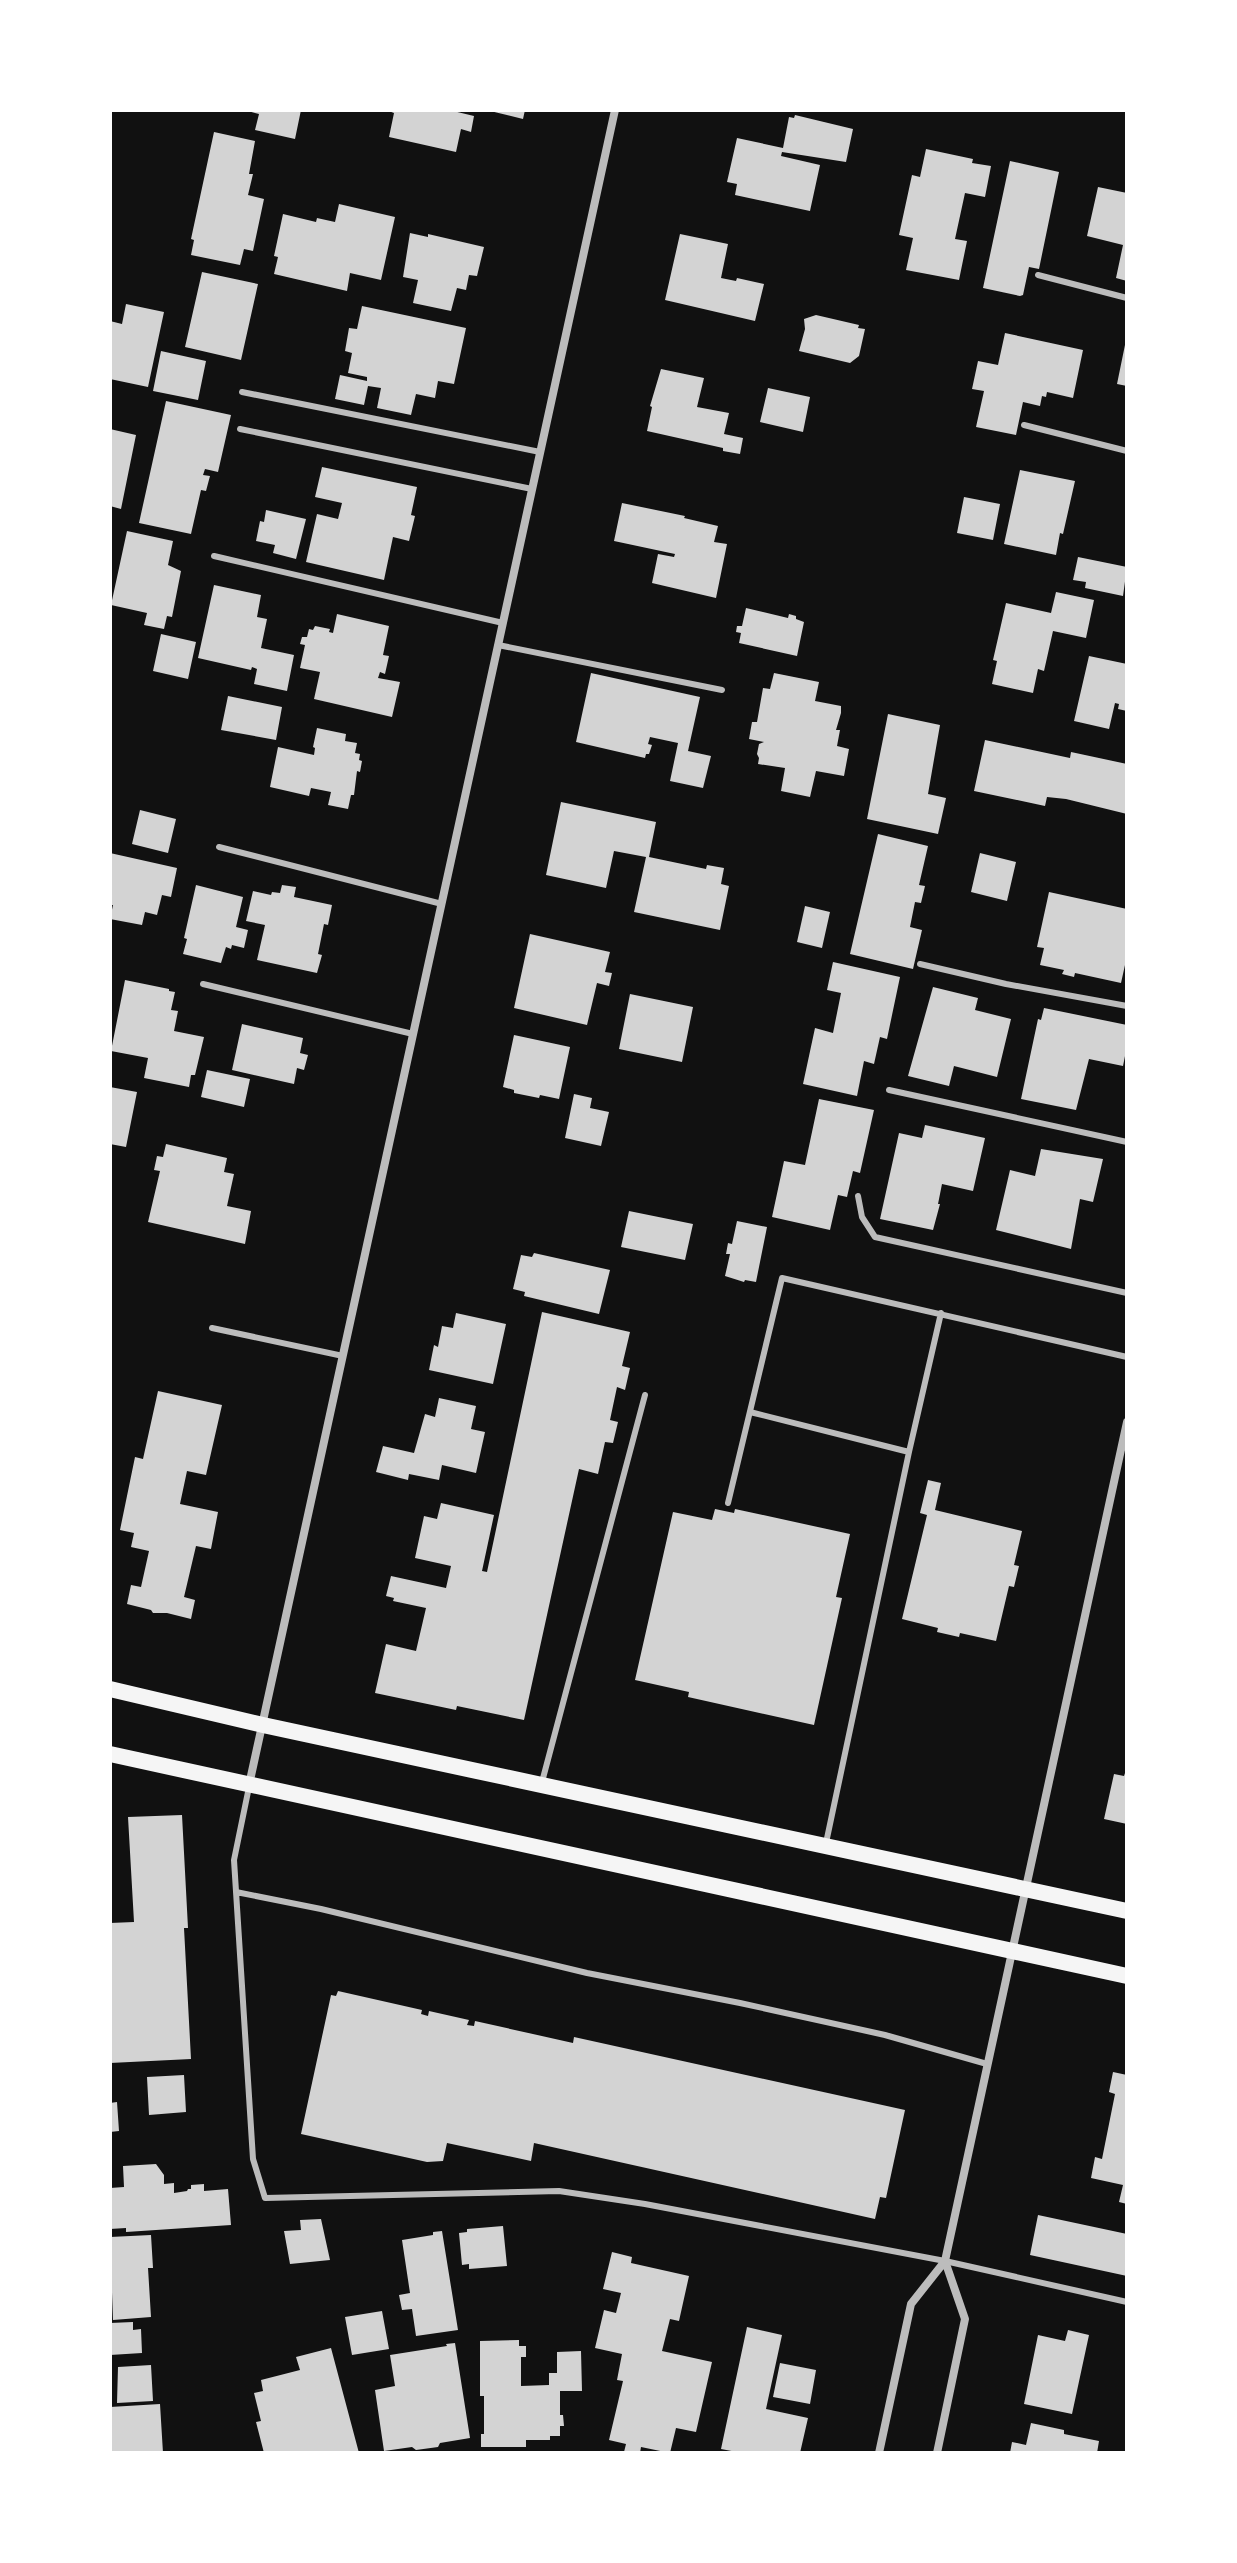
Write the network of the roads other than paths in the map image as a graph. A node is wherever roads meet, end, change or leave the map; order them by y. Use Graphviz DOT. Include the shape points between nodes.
graph roads {
  1 [pos="615,110"];
  2 [pos="1038,275"];
  3 [pos="1127,298"];
  4 [pos="242,392"];
  5 [pos="1024,425"];
  6 [pos="240,429"];
  7 [pos="1127,451"];
  8 [pos="540,452"];
  9 [pos="532,489"];
  10 [pos="214,556"];
  11 [pos="503,623"];
  12 [pos="498,645"];
  13 [pos="722,690"];
  14 [pos="219,847"];
  15 [pos="442,904"];
  16 [pos="920,964"];
  17 [pos="203,984"];
  18 [pos="1127,1006"];
  19 [pos="413,1034"];
  20 [pos="889,1090"];
  21 [pos="1127,1142"];
  22 [pos="858,1196"];
  23 [pos="1127,1293"];
  24 [pos="941,1313"];
  25 [pos="212,1328"];
  26 [pos="343,1356"];
  27 [pos="1127,1357"];
  28 [pos="645,1395"];
  29 [pos="750,1412"];
  30 [pos="1127,1422"];
  31 [pos="909,1452"];
  32 [pos="728,1503"];
  33 [pos="110,1689"];
  34 [pos="263,1725"];
  35 [pos="110,1754"];
  36 [pos="541,1785"];
  37 [pos="249,1786"];
  38 [pos="825,1847"];
  39 [pos="1025,1890"];
  40 [pos="236,1892"];
  41 [pos="1127,1911"];
  42 [pos="1011,1952"];
  43 [pos="1127,1976"];
  44 [pos="987,2064"];
  45 [pos="945,2261"];
  46 [pos="1127,2302"];
  47 [pos="879,2453"];
  48 [pos="937,2453"];
  1 -- 8 [label="street"];
  2 -- 3 [label="lane"];
  4 -- 8 [label="lane"];
  5 -- 7 [label="lane"];
  6 -- 9 [label="lane"];
  8 -- 9 [label="street"];
  9 -- 11 [label="street"];
  10 -- 11 [label="lane"];
  11 -- 12 [label="street"];
  12 -- 13 [label="lane"];
  12 -- 15 [label="street"];
  14 -- 15 [label="lane"];
  15 -- 19 [label="street"];
  16 -- 18 [label="lane"];
  17 -- 19 [label="lane"];
  19 -- 26 [label="street"];
  20 -- 21 [label="lane"];
  22 -- 23 [label="lane" via="862,1217 875,1237"];
  24 -- 27 [label="lane"];
  24 -- 29 [label="lane" via="782,1278"];
  24 -- 31 [label="lane"];
  25 -- 26 [label="lane"];
  26 -- 34 [label="street"];
  28 -- 36 [label="lane"];
  29 -- 31 [label="lane"];
  29 -- 32 [label="lane"];
  30 -- 39 [label="street"];
  31 -- 38 [label="lane"];
  33 -- 34 [label="main road"];
  34 -- 36 [label="main road"];
  34 -- 37 [label="street"];
  35 -- 37 [label="main road"];
  36 -- 38 [label="main road"];
  37 -- 40 [label="lane" via="234,1860"];
  37 -- 42 [label="main road"];
  38 -- 39 [label="main road"];
  39 -- 41 [label="main road"];
  39 -- 42 [label="street"];
  40 -- 44 [label="lane" via="885,2035"];
  40 -- 45 [label="lane" via="253,2159 265,2198 559,2191"];
  42 -- 43 [label="main road"];
  42 -- 44 [label="street"];
  44 -- 45 [label="street"];
  45 -- 46 [label="lane"];
  45 -- 47 [label="street" via="911,2304"];
  45 -- 48 [label="street" via="965,2319"];
}
